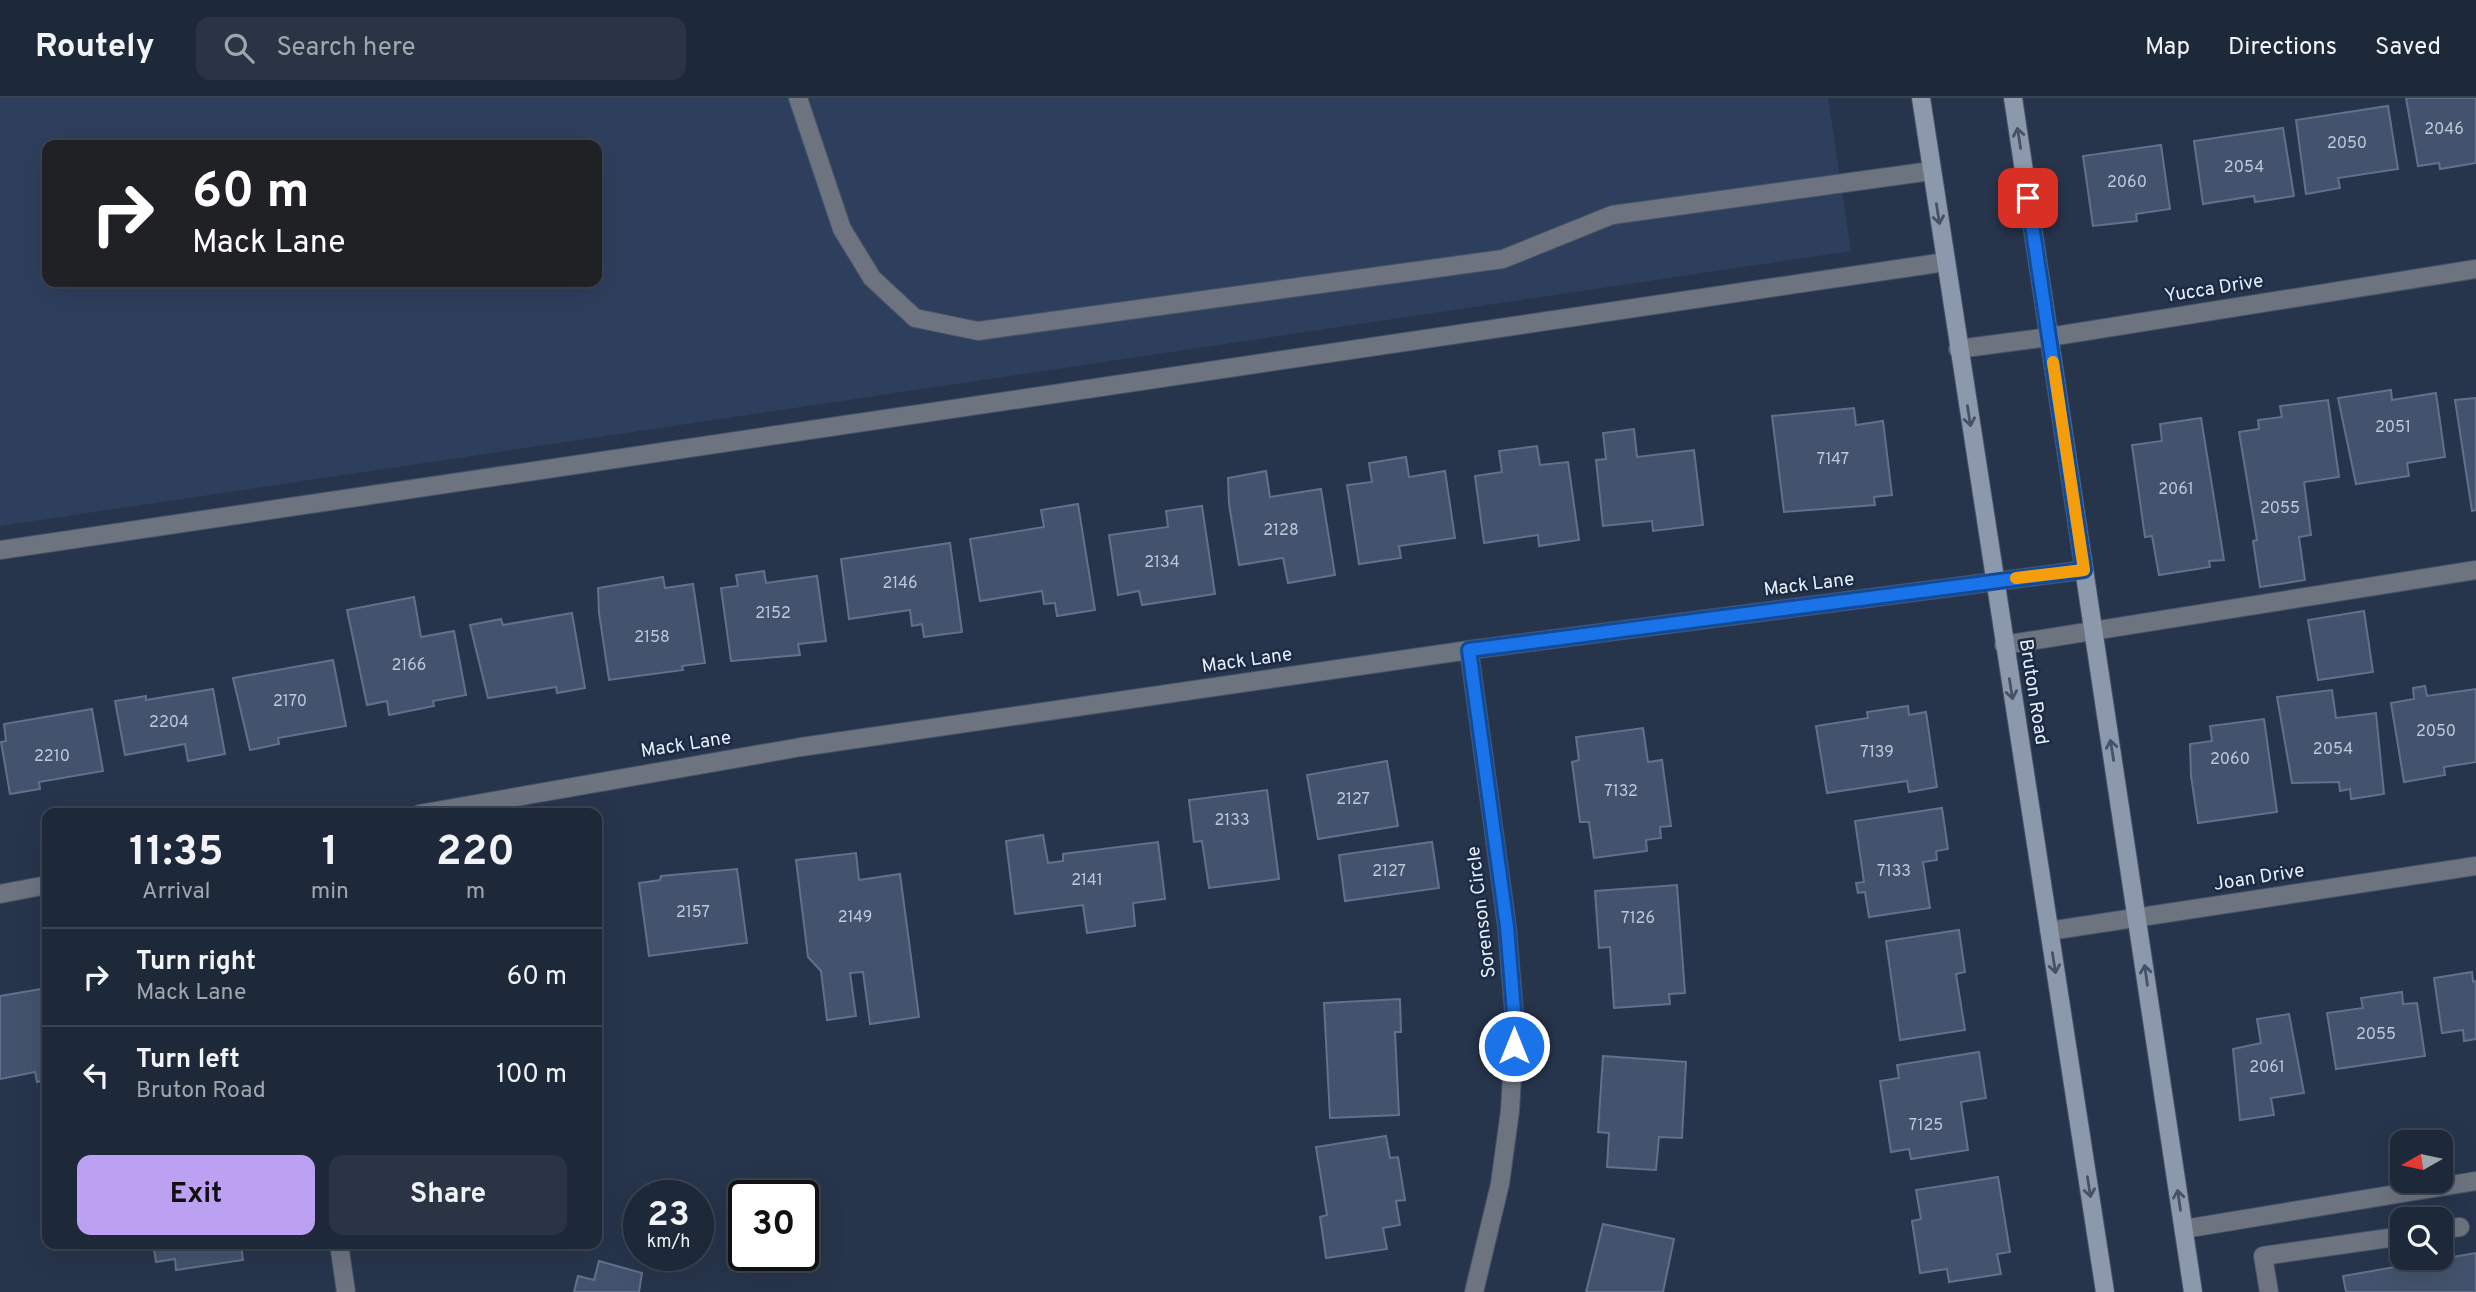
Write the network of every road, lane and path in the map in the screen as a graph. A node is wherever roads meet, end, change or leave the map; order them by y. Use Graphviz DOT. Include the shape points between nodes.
graph roads {
  1 [pos="799,98"];
  2 [pos="1921,98"];
  3 [pos="2013,98"];
  4 [pos="1931,171"];
  5 [pos="1945,262"];
  6 [pos="2476,269"];
  7 [pos="2049,337"];
  8 [pos="1958,349"];
  9 [pos="0,551"];
  10 [pos="2084,570"];
  11 [pos="2476,570"];
  12 [pos="1994,581"];
  13 [pos="2094,630"];
  14 [pos="2004,645"];
  15 [pos="1469,650"];
  16 [pos="453,808"];
  17 [pos="2476,866"];
  18 [pos="42,886"];
  19 [pos="0,894"];
  20 [pos="2137,919"];
  21 [pos="2049,931"];
  22 [pos="2476,1181"];
  23 [pos="2460,1227"];
  24 [pos="2453,1228"];
  25 [pos="2184,1229"];
  26 [pos="2390,1238"];
  27 [pos="340,1249"];
  28 [pos="346,1292"];
  29 [pos="1474,1292"];
  30 [pos="2105,1292"];
  31 [pos="2193,1292"];
  32 [pos="2269,1292"];
  1 -- 4 [label="street" via="842,229 872,278 915,318 978,331 1503,259 1612,215"];
  2 -- 4 [label="main road, Bruton Road"];
  7 -- 3 [label="main road, one-way"];
  4 -- 5 [label="main road, Bruton Road, one-way"];
  5 -- 8 [label="main road, Bruton Road"];
  5 -- 9 [label="street"];
  6 -- 7 [label="street, Yucca Drive"];
  7 -- 8 [label="street, Yucca Drive"];
  7 -- 10 [label="main road"];
  8 -- 12 [label="main road, Bruton Road, one-way"];
  10 -- 12 [label="street, Mack Lane"];
  10 -- 13 [label="main road"];
  11 -- 13 [label="street"];
  12 -- 14 [label="main road, Bruton Road"];
  12 -- 15 [label="street, Mack Lane"];
  13 -- 14 [label="street"];
  20 -- 13 [label="main road, one-way"];
  14 -- 21 [label="main road, Bruton Road, one-way"];
  15 -- 16 [label="street, Mack Lane" via="801,747"];
  15 -- 29 [label="street, Sorenson Circle" via="1507,927 1515,1024 1500,1184"];
  17 -- 20 [label="street, Joan Drive"];
  18 -- 19 [label="street"];
  20 -- 21 [label="street, Joan Drive"];
  25 -- 20 [label="main road, one-way"];
  21 -- 30 [label="main road, Bruton Road, one-way"];
  22 -- 25 [label="street"];
  23 -- 24 [label="street"];
  25 -- 31 [label="main road"];
  26 -- 32 [label="street" via="2263,1256"];
  27 -- 28 [label="street"];
}
